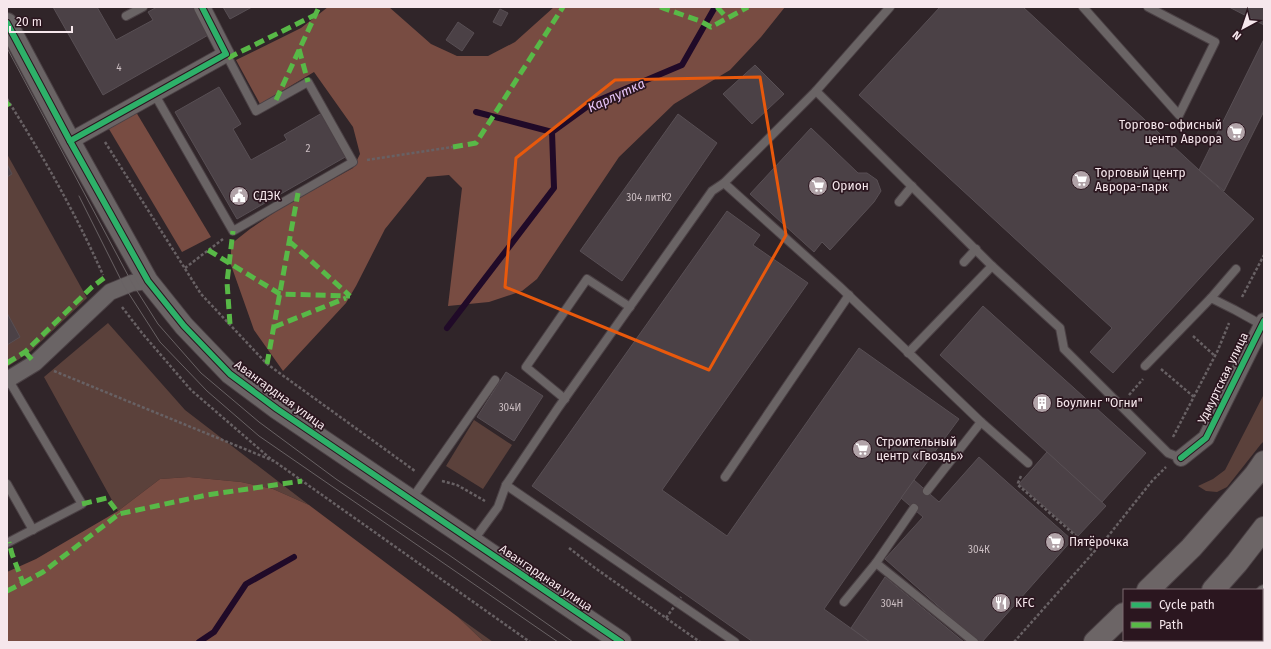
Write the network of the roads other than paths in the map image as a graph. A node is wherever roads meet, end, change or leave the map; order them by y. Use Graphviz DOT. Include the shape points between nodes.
graph roads {
  1 [pos="143,7"];
  2 [pos="202,7"];
  3 [pos="890,7"];
  4 [pos="1083,7"];
  5 [pos="1148,7"];
  6 [pos="126,16"];
  7 [pos="7,23"];
  8 [pos="226,54"];
  9 [pos="816,91"];
  10 [pos="155,95"];
  11 [pos="70,141"];
  12 [pos="724,183"];
  13 [pos="912,186"];
  14 [pos="898,202"];
  15 [pos="976,249"];
  16 [pos="964,262"];
  17 [pos="992,266"];
  18 [pos="1236,269"];
  19 [pos="148,281"];
  20 [pos="849,295"];
  21 [pos="1211,298"];
  22 [pos="630,307"];
  23 [pos="1263,323"];
  24 [pos="908,353"];
  25 [pos="1145,366"];
  26 [pos="8,380"];
  27 [pos="495,380"];
  28 [pos="565,399"];
  29 [pos="981,422"];
  30 [pos="1174,455"];
  31 [pos="1264,462"];
  32 [pos="1028,463"];
  33 [pos="725,477"];
  34 [pos="7,484"];
  35 [pos="506,485"];
  36 [pos="927,491"];
  37 [pos="411,500"];
  38 [pos="914,508"];
  39 [pos="1264,528"];
  40 [pos="33,530"];
  41 [pos="472,541"];
  42 [pos="7,543"];
  43 [pos="876,563"];
  44 [pos="1149,589"];
  45 [pos="1214,589"];
  46 [pos="844,602"];
  47 [pos="1123,615"];
  48 [pos="621,642"];
  49 [pos="735,642"];
  50 [pos="974,642"];
  51 [pos="1096,642"];
  1 -- 6 [label="lane"];
  2 -- 8 [label="street"];
  3 -- 9 [label="lane"];
  4 -- 5 [label="lane" via="1180,115 1214,42"];
  7 -- 11 [label="street, Авангардная улица"];
  8 -- 10 [label="street"];
  8 -- 10 [label="lane" via="256,111 308,82 353,162 233,232"];
  9 -- 12 [label="lane"];
  9 -- 13 [label="lane"];
  10 -- 11 [label="street"];
  11 -- 19 [label="street, Авангардная улица"];
  12 -- 20 [label="lane"];
  12 -- 22 [label="lane" via="712,191"];
  13 -- 14 [label="lane"];
  13 -- 15 [label="lane"];
  15 -- 16 [label="lane"];
  15 -- 17 [label="lane"];
  17 -- 24 [label="lane"];
  17 -- 30 [label="lane" via="1060,328 1064,349"];
  18 -- 21 [label="lane"];
  19 -- 26 [label="street" via="132,283 110,292 35,363"];
  19 -- 37 [label="street, Авангардная улица" via="184,326 230,374"];
  20 -- 24 [label="lane"];
  20 -- 33 [label="lane"];
  21 -- 23 [label="lane"];
  21 -- 25 [label="lane"];
  22 -- 28 [label="lane"];
  22 -- 28 [label="lane" via="587,279 582,286 526,367"];
  23 -- 30 [label="street, Удмуртская улица" via="1206,438"];
  24 -- 29 [label="lane"];
  26 -- 40 [label="lane" via="82,504"];
  27 -- 37 [label="lane"];
  28 -- 35 [label="lane"];
  29 -- 32 [label="lane"];
  29 -- 36 [label="lane"];
  31 -- 44 [label="main road" via="1191,548"];
  34 -- 40 [label="lane"];
  35 -- 41 [label="lane" via="498,507"];
  35 -- 49 [label="lane"];
  37 -- 41 [label="street, Авангардная улица"];
  38 -- 43 [label="lane"];
  39 -- 45 [label="main road"];
  40 -- 42 [label="lane"];
  41 -- 48 [label="street, Авангардная улица"];
  43 -- 46 [label="lane"];
  43 -- 50 [label="lane"];
  47 -- 51 [label="main road"];
}
